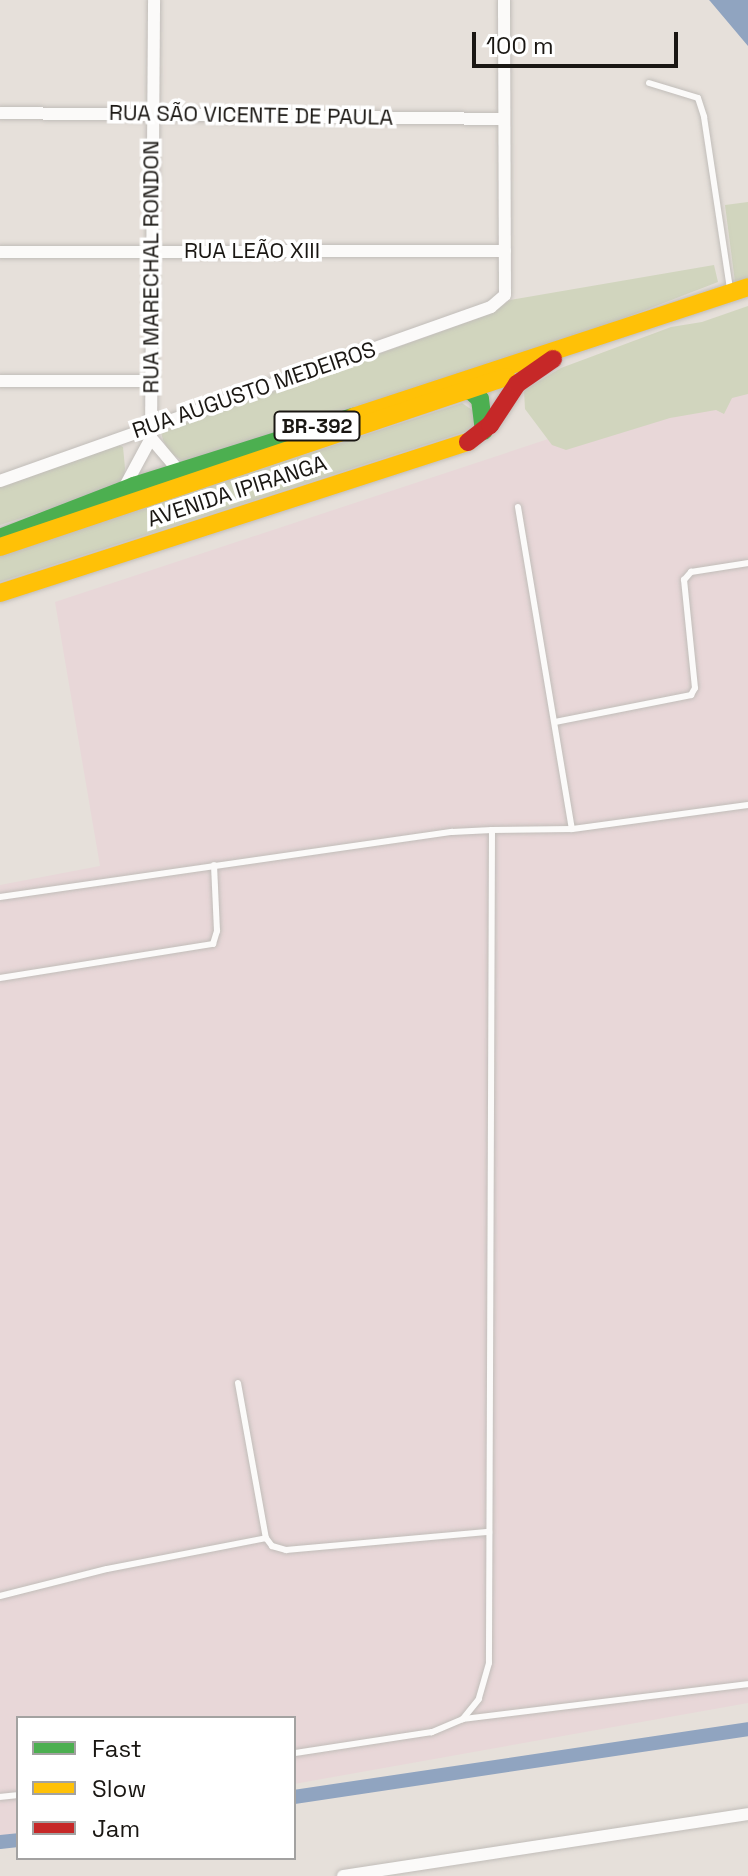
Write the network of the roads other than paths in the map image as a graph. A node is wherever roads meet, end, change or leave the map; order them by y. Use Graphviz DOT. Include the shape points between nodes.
graph roads {
  1 [pos="154,0"];
  2 [pos="504,0"];
  3 [pos="649,83"];
  4 [pos="0,113"];
  5 [pos="152,113"];
  6 [pos="503,119"];
  7 [pos="151,250"];
  8 [pos="505,251"];
  9 [pos="0,252"];
  10 [pos="739,289"];
  11 [pos="577,346"];
  12 [pos="550,360"];
  13 [pos="0,381"];
  14 [pos="150,381"];
  15 [pos="471,391"];
  16 [pos="484,431"];
  17 [pos="151,432"];
  18 [pos="185,470"];
  19 [pos="0,481"];
  20 [pos="122,492"];
  21 [pos="518,507"];
  22 [pos="59,516"];
  23 [pos="0,531"];
  24 [pos="0,538"];
  25 [pos="0,547"];
  26 [pos="748,563"];
  27 [pos="0,593"];
  28 [pos="555,722"];
  29 [pos="748,805"];
  30 [pos="572,829"];
  31 [pos="492,830"];
  32 [pos="214,865"];
  33 [pos="0,897"];
  34 [pos="0,978"];
  35 [pos="238,1383"];
  36 [pos="489,1532"];
  37 [pos="266,1538"];
  38 [pos="0,1596"];
  39 [pos="748,1684"];
  40 [pos="463,1719"];
  41 [pos="296,1753"];
  42 [pos="748,1814"];
  43 [pos="358,1875"];
  44 [pos="343,1876"];
  1 -- 5 [label="street, RUA MARECHAL RONDON"];
  2 -- 6 [label="street"];
  3 -- 10 [label="lane" via="698,98"];
  4 -- 5 [label="street, RUA SÃO VICENTE DE PAULA"];
  5 -- 6 [label="street, RUA SÃO VICENTE DE PAULA"];
  5 -- 7 [label="street, RUA MARECHAL RONDON"];
  6 -- 8 [label="street"];
  7 -- 8 [label="street, RUA LEÃO XIII"];
  7 -- 9 [label="street, RUA LEÃO XIII"];
  7 -- 14 [label="street, RUA MARECHAL RONDON"];
  8 -- 17 [label="street, RUA AUGUSTO MEDEIROS" via="505,295 491,307"];
  10 -- 11 [label="main road, BR-392"];
  11 -- 12 [label="main road, BR-392"];
  11 -- 18 [label="main road, BR-392"];
  12 -- 15 [label="main road, BR-392"];
  12 -- 16 [label="main road, AVENIDA IPIRANGA" via="517,384"];
  13 -- 14 [label="street"];
  14 -- 17 [label="street, RUA MARECHAL RONDON"];
  15 -- 16 [label="main road" via="483,407"];
  15 -- 18 [label="main road" via="445,390 273,448"];
  15 -- 25 [label="main road, BR-392"];
  16 -- 27 [label="main road, AVENIDA IPIRANGA" via="473,440"];
  17 -- 18 [label="street"];
  17 -- 19 [label="street, RUA AUGUSTO MEDEIROS"];
  17 -- 20 [label="street, RUA MARECHAL RONDON"];
  18 -- 20 [label="main road, BR-392"];
  20 -- 22 [label="main road, BR-392"];
  21 -- 28 [label="lane"];
  22 -- 23 [label="main road, BR-392"];
  22 -- 24 [label="main road"];
  26 -- 28 [label="lane" via="691,572 684,580 695,688 691,695"];
  28 -- 30 [label="lane"];
  29 -- 30 [label="lane"];
  30 -- 31 [label="lane"];
  31 -- 32 [label="lane"];
  31 -- 36 [label="lane"];
  32 -- 33 [label="lane"];
  32 -- 34 [label="lane" via="213,944"];
  35 -- 37 [label="lane"];
  36 -- 37 [label="lane" via="286,1550"];
  36 -- 40 [label="lane" via="489,1663 479,1699"];
  37 -- 38 [label="lane"];
  39 -- 40 [label="lane"];
  40 -- 41 [label="lane" via="432,1732"];
  42 -- 43 [label="street"];
  43 -- 44 [label="street"];
}
